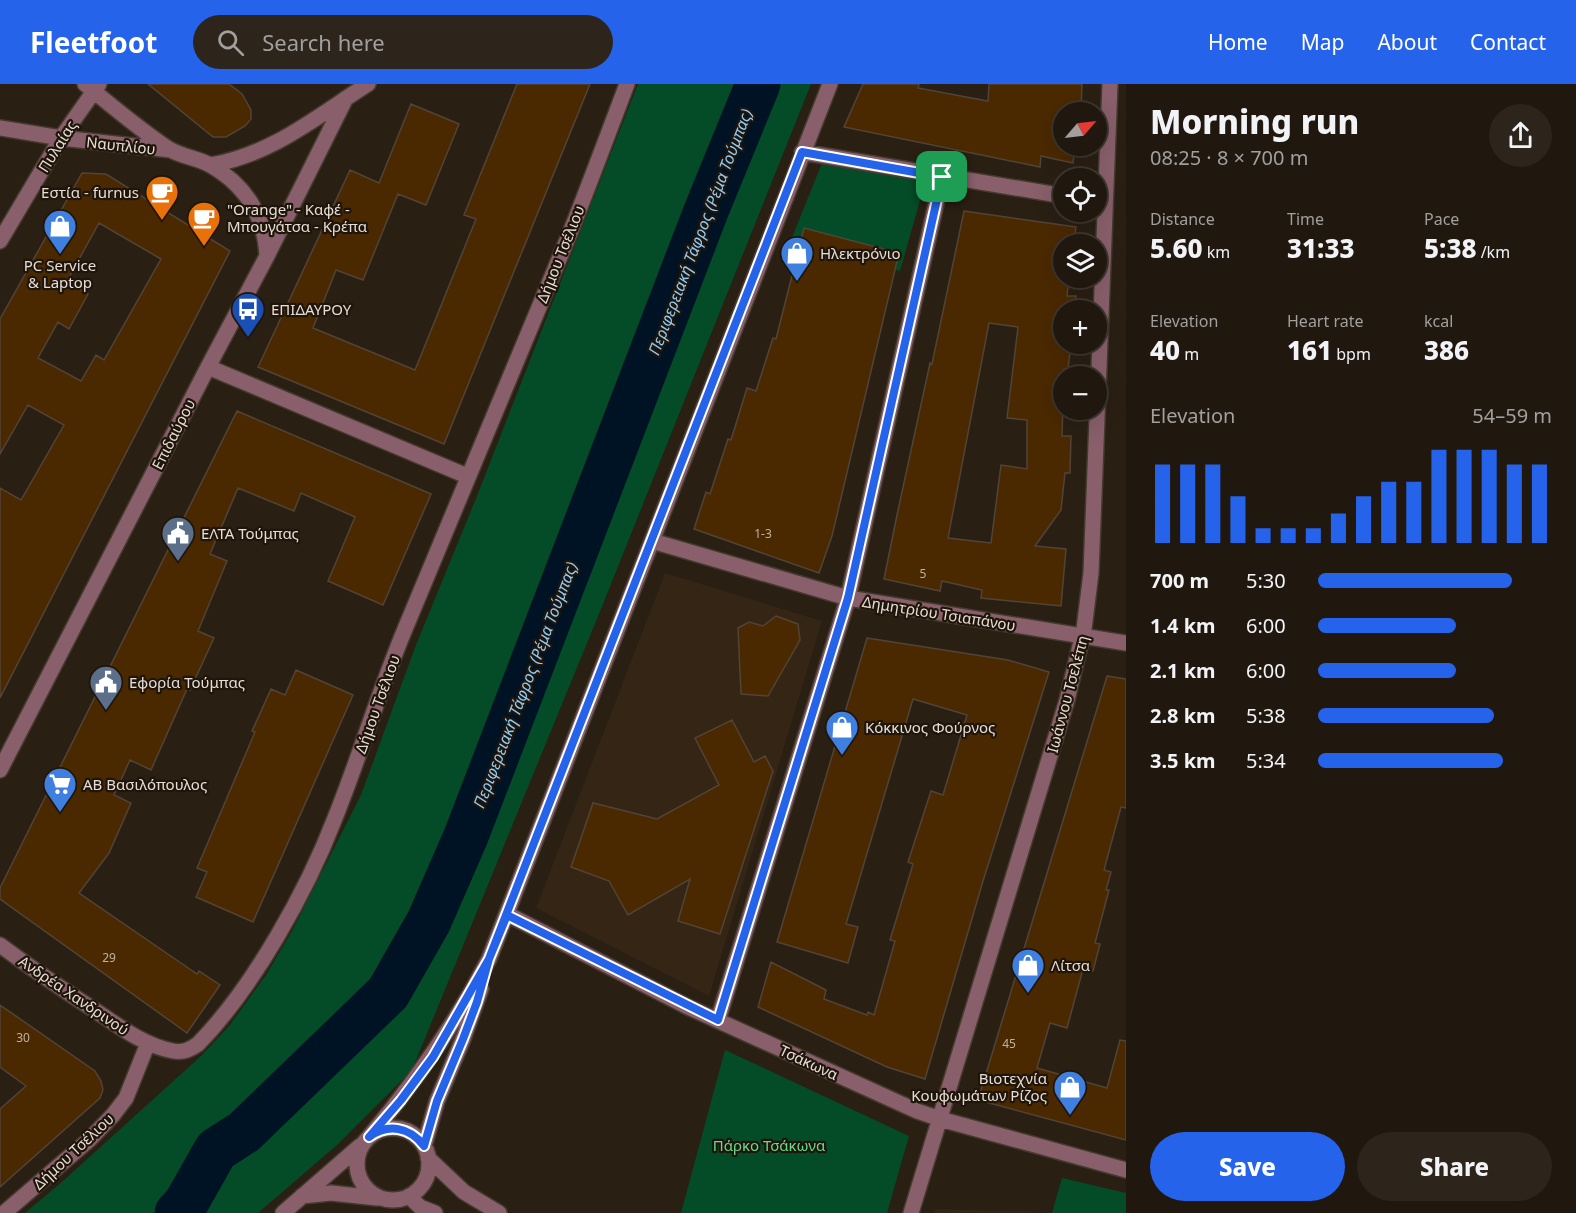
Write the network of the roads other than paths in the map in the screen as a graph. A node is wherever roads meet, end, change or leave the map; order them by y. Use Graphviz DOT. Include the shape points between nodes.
graph roads {
  1 [pos="368,84"];
  2 [pos="627,84"];
  3 [pos="830,84"];
  4 [pos="1110,84"];
  5 [pos="93,86"];
  6 [pos="346,98"];
  7 [pos="0,128"];
  8 [pos="61,138"];
  9 [pos="171,150"];
  10 [pos="802,152"];
  11 [pos="211,165"];
  12 [pos="1104,168"];
  13 [pos="942,177"];
  14 [pos="1053,194"];
  15 [pos="1100,222"];
  16 [pos="0,241"];
  17 [pos="267,256"];
  18 [pos="208,367"];
  19 [pos="467,476"];
  20 [pos="652,541"];
  21 [pos="848,598"];
  22 [pos="1083,636"];
  23 [pos="1126,643"];
  24 [pos="0,770"];
  25 [pos="507,915"];
  26 [pos="0,945"];
  27 [pos="489,959"];
  28 [pos="718,1020"];
  29 [pos="148,1043"];
  30 [pos="940,1119"];
  31 [pos="366,1140"];
  32 [pos="426,1152"];
  33 [pos="1126,1170"];
  34 [pos="302,1196"];
  35 [pos="385,1199"];
  36 [pos="404,1202"];
  37 [pos="4,1213"];
  38 [pos="283,1213"];
  39 [pos="435,1213"];
  40 [pos="499,1213"];
  41 [pos="911,1213"];
  1 -- 6 [label="street"];
  2 -- 19 [label="street, Δήμου Τσέλιου" via="570,232"];
  3 -- 10 [label="street"];
  4 -- 12 [label="street, Ιωάννου Τσελέπη"];
  5 -- 8 [label="street, Πυλαίας"];
  5 -- 9 [label="street"];
  6 -- 11 [label="street" via="260,151"];
  6 -- 17 [label="street, Επιδαύρου"];
  7 -- 8 [label="street, Ναυπλίου"];
  8 -- 9 [label="street, Ναυπλίου"];
  8 -- 16 [label="street, Πυλαίας"];
  9 -- 11 [label="street"];
  10 -- 13 [label="street"];
  10 -- 20 [label="street"];
  11 -- 17 [label="street" via="240,189 254,207 265,236"];
  13 -- 14 [label="street"];
  13 -- 21 [label="street"];
  15 -- 22 [label="street, Ιωάννου Τσελέπη" via="1091,561"];
  17 -- 18 [label="street, Επιδαύρου"];
  18 -- 19 [label="street"];
  18 -- 24 [label="street, Επιδαύρου"];
  19 -- 29 [label="street, Δήμου Τσέλιου" via="385,678 335,820 283,924 237,997 198,1044 182,1052"];
  20 -- 21 [label="street, Δημητρίου Τσιαπάνου"];
  20 -- 25 [label="street"];
  21 -- 22 [label="street, Δημητρίου Τσιαπάνου"];
  21 -- 28 [label="street"];
  22 -- 23 [label="street, Δημητρίου Τσιαπάνου"];
  22 -- 30 [label="street, Ιωάννου Τσελέπη"];
  25 -- 27 [label="street"];
  25 -- 28 [label="street, Τσάκωνα"];
  26 -- 29 [label="street, Ανδρέα Χανδρινού"];
  27 -- 31 [label="street" via="433,1057"];
  27 -- 32 [label="street" via="477,1002 437,1101"];
  28 -- 30 [label="street, Τσάκωνα"];
  29 -- 37 [label="street, Δήμου Τσέλιου" via="126,1098 113,1115"];
  30 -- 33 [label="street, Τσάκωνα"];
  30 -- 41 [label="street, Ιωάννου Τσελέπη"];
  31 -- 32 [label="street" via="380,1130 399,1129 410,1133"];
  31 -- 34 [label="street"];
  31 -- 35 [label="street" via="358,1155 358,1174 368,1190"];
  32 -- 36 [label="street" via="428,1170 424,1180"];
  32 -- 40 [label="street" via="464,1192"];
  34 -- 35 [label="street" via="348,1193"];
  34 -- 38 [label="street"];
  35 -- 36 [label="street"];
  36 -- 39 [label="street"];
}
